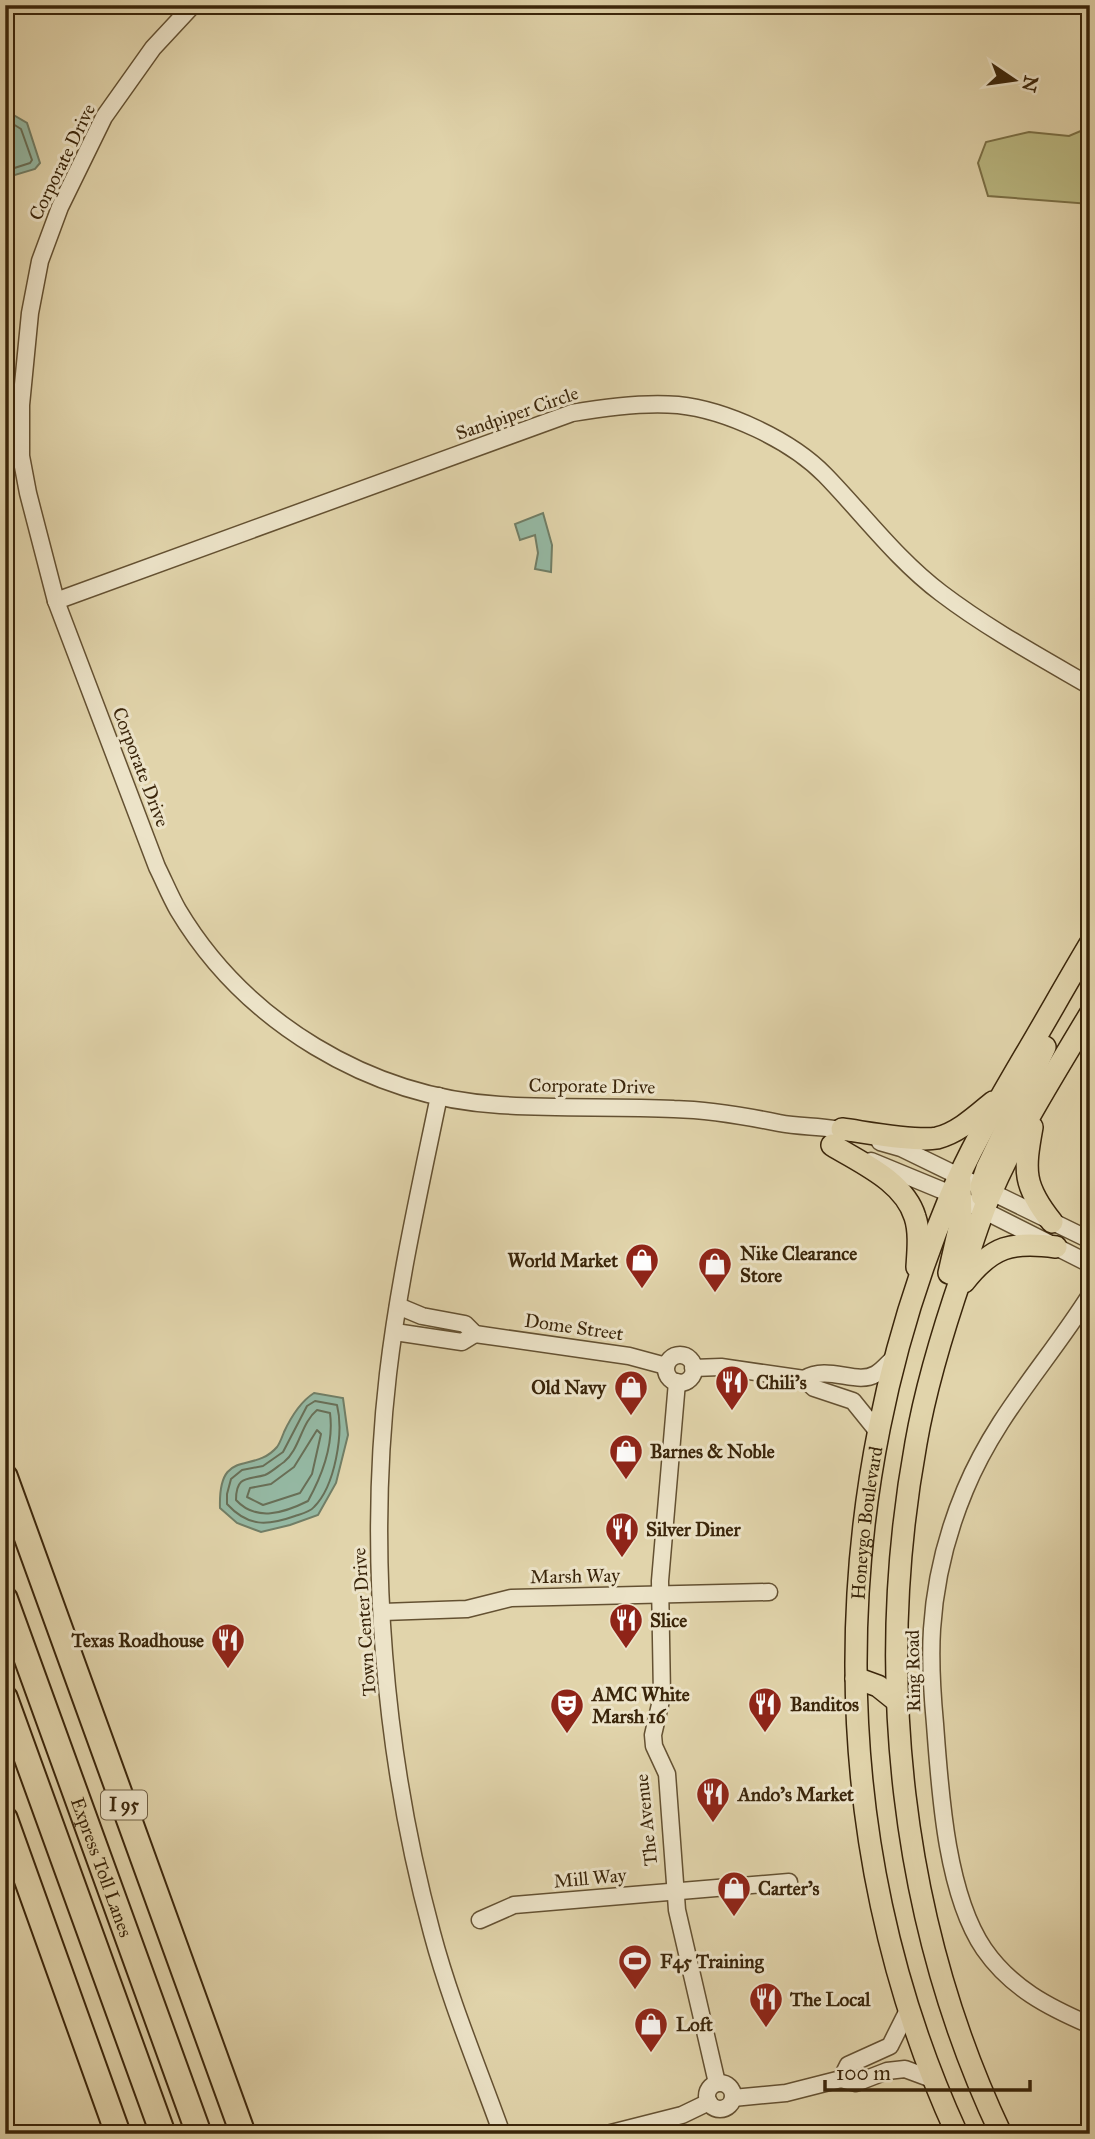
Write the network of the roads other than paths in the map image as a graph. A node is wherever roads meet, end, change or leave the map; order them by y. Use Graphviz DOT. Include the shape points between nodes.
graph roads {
  1 [pos="193,5"];
  2 [pos="56,601"];
  3 [pos="1090,686"];
  4 [pos="1090,944"];
  5 [pos="1056,1001"];
  6 [pos="1089,1016"];
  7 [pos="1002,1094"];
  8 [pos="439,1096"];
  9 [pos="1035,1109"];
  10 [pos="837,1137"];
  11 [pos="957,1190"];
  12 [pos="985,1196"];
  13 [pos="1052,1222"];
  14 [pos="1090,1240"];
  15 [pos="1056,1247"];
  16 [pos="1090,1264"];
  17 [pos="917,1289"];
  18 [pos="956,1291"];
  19 [pos="1090,1295"];
  20 [pos="398,1306"];
  21 [pos="395,1332"];
  22 [pos="475,1334"];
  23 [pos="894,1358"];
  24 [pos="666,1366"];
  25 [pos="693,1368"];
  26 [pos="804,1379"];
  27 [pos="677,1382"];
  28 [pos="927,1392"];
  29 [pos="877,1432"];
  30 [pos="5,1476"];
  31 [pos="769,1592"];
  32 [pos="660,1595"];
  33 [pos="5,1599"];
  34 [pos="383,1612"];
  35 [pos="856,1678"];
  36 [pos="5,1698"];
  37 [pos="898,1702"];
  38 [pos="5,1819"];
  39 [pos="789,1882"];
  40 [pos="674,1892"];
  41 [pos="480,1920"];
  42 [pos="909,2008"];
  43 [pos="1090,2025"];
  44 [pos="841,2079"];
  45 [pos="932,2079"];
  46 [pos="717,2083"];
  47 [pos="733,2098"];
  48 [pos="709,2102"];
  49 [pos="118,2134"];
  50 [pos="163,2134"];
  51 [pos="199,2134"];
  52 [pos="243,2134"];
  53 [pos="502,2134"];
  54 [pos="607,2134"];
  55 [pos="957,2134"];
  56 [pos="1001,2134"];
  1 -- 2 [label="street, Corporate Drive" via="153,48 104,117 60,207 40,261 22,378 21,456"];
  2 -- 3 [label="street, Sandpiper Circle" via="572,413 611,406 678,405 722,416 785,444 823,473 940,592"];
  2 -- 8 [label="street, Corporate Drive" via="157,867 196,936 260,1008 308,1043 376,1077"];
  4 -- 5 [label="main road, Honeygo Boulevard"];
  5 -- 7 [label="main road, Honeygo Boulevard"];
  5 -- 12 [label="main road" via="1050,1037 986,1168"];
  6 -- 9 [label="main road, Honeygo Boulevard"];
  7 -- 10 [label="main road" via="973,1119 937,1138"];
  7 -- 11 [label="main road, Honeygo Boulevard"];
  8 -- 10 [label="street, Corporate Drive" via="500,1105 677,1109 744,1117"];
  8 -- 20 [label="street, Town Center Drive"];
  9 -- 12 [label="main road, Honeygo Boulevard"];
  9 -- 13 [label="main road" via="1026,1166 1031,1193"];
  10 -- 11 [label="street, Corporate Drive"];
  10 -- 11 [label="street, Corporate Drive" via="901,1148"];
  10 -- 17 [label="main road" via="889,1181 915,1216"];
  11 -- 12 [label="street"];
  11 -- 12 [label="street, Corporate Drive"];
  11 -- 17 [label="main road, Honeygo Boulevard" via="933,1240"];
  11 -- 28 [label="main road" via="961,1220 940,1307"];
  12 -- 13 [label="street"];
  12 -- 15 [label="street"];
  12 -- 18 [label="main road, Honeygo Boulevard"];
  13 -- 14 [label="street"];
  15 -- 16 [label="street"];
  15 -- 18 [label="main road" via="1001,1248 977,1265"];
  17 -- 23 [label="main road, Honeygo Boulevard"];
  18 -- 28 [label="main road, Honeygo Boulevard"];
  19 -- 43 [label="street, Ring Road" via="1003,1416 973,1470 941,1568 931,1650 941,1790 955,1875 967,1915 985,1949 1011,1980 1037,1999"];
  20 -- 21 [label="street, Town Center Drive"];
  20 -- 22 [label="street, Dome Street" via="465,1324"];
  21 -- 22 [label="street, Dome Street" via="462,1342"];
  21 -- 34 [label="street, Town Center Drive" via="383,1433"];
  22 -- 24 [label="street, Dome Street" via="629,1356"];
  23 -- 26 [label="street" via="875,1375 816,1372"];
  23 -- 29 [label="main road, Honeygo Boulevard"];
  24 -- 25 [label="street" via="671,1358 683,1356"];
  24 -- 27 [label="street" via="670,1378"];
  25 -- 26 [label="street" via="721,1367"];
  25 -- 27 [label="street" via="689,1379"];
  26 -- 29 [label="street" via="814,1388 853,1401"];
  27 -- 32 [label="street, The Avenue"];
  28 -- 37 [label="main road, Honeygo Boulevard" via="902,1542"];
  29 -- 35 [label="main road, Honeygo Boulevard" via="858,1580"];
  30 -- 52 [label="highway, I 95"];
  31 -- 32 [label="street, Marsh Way"];
  32 -- 34 [label="street, Marsh Way" via="511,1598 467,1609"];
  32 -- 40 [label="street, The Avenue" via="662,1696 653,1735 667,1774"];
  33 -- 51 [label="highway, Express Toll Lanes"];
  34 -- 53 [label="street, Town Center Drive" via="392,1724 416,1872 436,1948"];
  35 -- 37 [label="main road" via="878,1685"];
  35 -- 42 [label="main road, Honeygo Boulevard" via="863,1802 886,1926"];
  36 -- 50 [label="highway, Express Toll Lanes"];
  37 -- 56 [label="main road, Honeygo Boulevard" via="906,1803 919,1885 961,2036"];
  38 -- 49 [label="highway"];
  39 -- 40 [label="street, Mill Way"];
  40 -- 41 [label="street, Mill Way" via="514,1905"];
  40 -- 46 [label="street, The Avenue"];
  42 -- 44 [label="street" via="890,2046 848,2065"];
  42 -- 45 [label="main road, Honeygo Boulevard"];
  44 -- 45 [label="street" via="856,2083 905,2069"];
  44 -- 47 [label="street" via="786,2093"];
  45 -- 55 [label="main road, Honeygo Boulevard"];
  46 -- 47 [label="street" via="729,2087"];
  46 -- 48 [label="street" via="708,2092"];
  47 -- 48 [label="street" via="722,2108"];
  48 -- 54 [label="street" via="682,2115"];
}
